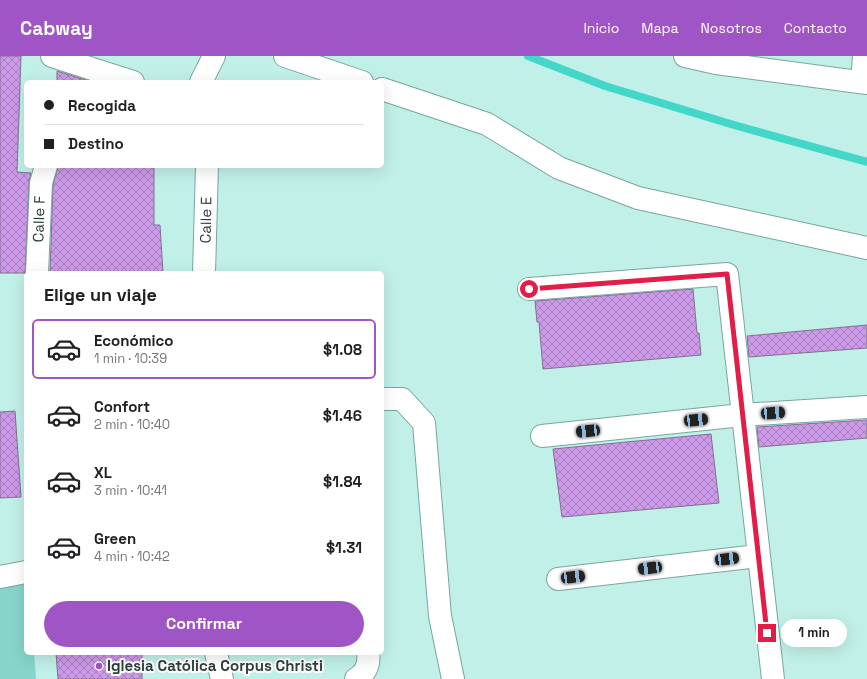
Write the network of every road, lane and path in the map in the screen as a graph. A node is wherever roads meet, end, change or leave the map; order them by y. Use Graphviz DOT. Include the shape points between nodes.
graph roads {
  1 [pos="52,56"];
  2 [pos="214,56"];
  3 [pos="285,56"];
  4 [pos="685,56"];
  5 [pos="864,56"];
  6 [pos="716,60"];
  7 [pos="72,73"];
  8 [pos="119,80"];
  9 [pos="203,80"];
  10 [pos="356,80"];
  11 [pos="864,82"];
  12 [pos="384,90"];
  13 [pos="45,168"];
  14 [pos="207,168"];
  15 [pos="867,248"];
  16 [pos="37,271"];
  17 [pos="204,271"];
  18 [pos="529,289"];
  19 [pos="384,399"];
  20 [pos="867,407"];
  21 [pos="742,415"];
  22 [pos="542,436"];
  23 [pos="758,556"];
  24 [pos="24,572"];
  25 [pos="0,577"];
  26 [pos="558,579"];
  27 [pos="216,655"];
  28 [pos="368,655"];
  29 [pos="222,679"];
  30 [pos="356,679"];
  31 [pos="453,679"];
  32 [pos="773,679"];
  1 -- 7 [label="street"];
  2 -- 9 [label="street"];
  3 -- 10 [label="street"];
  4 -- 6 [label="street"];
  5 -- 11 [label="street"];
  6 -- 11 [label="street"];
  7 -- 8 [label="street"];
  12 -- 15 [label="street" via="487,124 559,168 638,198"];
  13 -- 16 [label="street, Calle F" via="41,183"];
  14 -- 17 [label="street, Calle E"];
  18 -- 21 [label="street" via="727,274"];
  19 -- 31 [label="street" via="402,399 424,423 440,616"];
  20 -- 21 [label="street"];
  21 -- 22 [label="street"];
  21 -- 23 [label="street"];
  23 -- 26 [label="street"];
  23 -- 32 [label="street"];
  24 -- 25 [label="street"];
  27 -- 29 [label="street"];
  28 -- 30 [label="street" via="367,668 362,676"];
}
